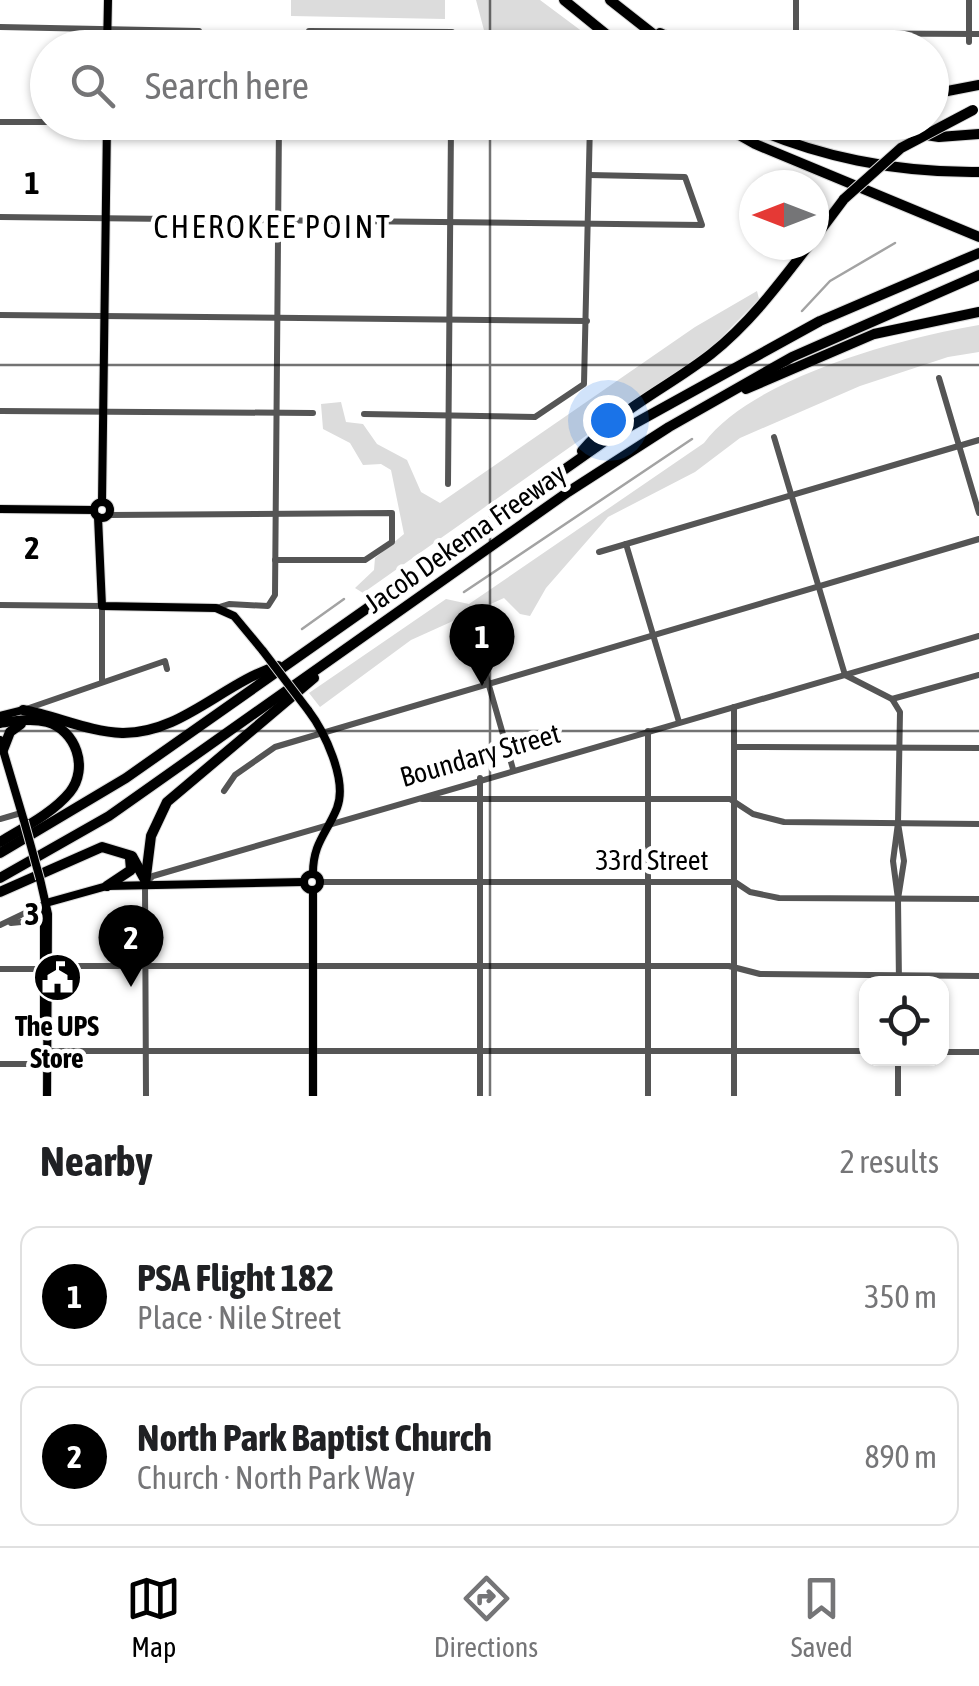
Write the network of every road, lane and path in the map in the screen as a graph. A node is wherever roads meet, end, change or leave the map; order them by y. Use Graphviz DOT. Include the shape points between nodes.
graph roads {
  1 [pos="108,0"];
  2 [pos="564,0"];
  3 [pos="610,0"];
  4 [pos="796,0"];
  5 [pos="969,0"];
  6 [pos="639,24"];
  7 [pos="0,27"];
  8 [pos="107,29"];
  9 [pos="199,30"];
  10 [pos="601,30"];
  11 [pos="647,30"];
  12 [pos="652,30"];
  13 [pos="796,30"];
  14 [pos="979,34"];
  15 [pos="949,38"];
  16 [pos="969,38"];
  17 [pos="979,85"];
  18 [pos="949,91"];
  19 [pos="976,110"];
  20 [pos="0,122"];
  21 [pos="30,122"];
  22 [pos="949,124"];
  23 [pos="979,134"];
  24 [pos="949,136"];
  25 [pos="106,140"];
  26 [pos="279,140"];
  27 [pos="451,140"];
  28 [pos="590,140"];
  29 [pos="748,140"];
  30 [pos="795,140"];
  31 [pos="917,140"];
  32 [pos="979,172"];
  33 [pos="589,175"];
  34 [pos="0,217"];
  35 [pos="106,218"];
  36 [pos="829,219"];
  37 [pos="278,221"];
  38 [pos="450,222"];
  39 [pos="588,224"];
  40 [pos="979,237"];
  41 [pos="979,253"];
  42 [pos="797,260"];
  43 [pos="979,276"];
  44 [pos="979,312"];
  45 [pos="0,315"];
  46 [pos="105,316"];
  47 [pos="277,317"];
  48 [pos="450,319"];
  49 [pos="587,321"];
  50 [pos="938,378"];
  51 [pos="0,411"];
  52 [pos="103,413"];
  53 [pos="276,413"];
  54 [pos="313,414"];
  55 [pos="364,414"];
  56 [pos="449,416"];
  57 [pos="669,426"];
  58 [pos="774,437"];
  59 [pos="979,440"];
  60 [pos="960,446"];
  61 [pos="570,465"];
  62 [pos="448,484"];
  63 [pos="791,496"];
  64 [pos="0,509"];
  65 [pos="103,511"];
  66 [pos="275,512"];
  67 [pos="979,513"];
  68 [pos="979,540"];
  69 [pos="626,544"];
  70 [pos="599,552"];
  71 [pos="275,560"];
  72 [pos="818,588"];
  73 [pos="0,605"];
  74 [pos="102,606"];
  75 [pos="216,608"];
  76 [pos="378,626"];
  77 [pos="653,635"];
  78 [pos="475,636"];
  79 [pos="979,636"];
  80 [pos="288,664"];
  81 [pos="168,670"];
  82 [pos="845,675"];
  83 [pos="979,675"];
  84 [pos="102,680"];
  85 [pos="488,682"];
  86 [pos="892,699"];
  87 [pos="734,707"];
  88 [pos="25,716"];
  89 [pos="0,720"];
  90 [pos="679,722"];
  91 [pos="648,730"];
  92 [pos="323,732"];
  93 [pos="2,745"];
  94 [pos="734,747"];
  95 [pos="898,747"];
  96 [pos="979,748"];
  97 [pos="513,769"];
  98 [pos="480,778"];
  99 [pos="224,791"];
  100 [pos="480,798"];
  101 [pos="647,798"];
  102 [pos="412,799"];
  103 [pos="735,802"];
  104 [pos="22,817"];
  105 [pos="0,820"];
  106 [pos="327,824"];
  107 [pos="898,824"];
  108 [pos="979,824"];
  109 [pos="0,842"];
  110 [pos="0,853"];
  111 [pos="126,853"];
  112 [pos="313,874"];
  113 [pos="0,878"];
  114 [pos="304,882"];
  115 [pos="320,882"];
  116 [pos="480,882"];
  117 [pos="648,882"];
  118 [pos="735,882"];
  119 [pos="145,884"];
  120 [pos="107,886"];
  121 [pos="313,890"];
  122 [pos="0,892"];
  123 [pos="750,892"];
  124 [pos="898,899"];
  125 [pos="979,899"];
  126 [pos="46,903"];
  127 [pos="735,909"];
  128 [pos="42,920"];
  129 [pos="0,924"];
  130 [pos="648,965"];
  131 [pos="145,966"];
  132 [pos="313,966"];
  133 [pos="480,966"];
  134 [pos="45,968"];
  135 [pos="0,969"];
  136 [pos="734,969"];
  137 [pos="898,976"];
  138 [pos="979,976"];
  139 [pos="949,977"];
  140 [pos="859,978"];
  141 [pos="313,1049"];
  142 [pos="647,1049"];
  143 [pos="48,1050"];
  144 [pos="146,1050"];
  145 [pos="480,1050"];
  146 [pos="734,1051"];
  147 [pos="859,1051"];
  148 [pos="949,1052"];
  149 [pos="979,1052"];
  150 [pos="0,1064"];
  151 [pos="48,1064"];
  152 [pos="898,1066"];
  153 [pos="47,1096"];
  154 [pos="146,1096"];
  155 [pos="313,1096"];
  156 [pos="480,1096"];
  157 [pos="648,1096"];
  158 [pos="734,1096"];
  159 [pos="898,1096"];
  1 -- 8 [label="main road"];
  2 -- 10 [label="highway"];
  3 -- 6 [label="highway"];
  4 -- 13 [label="street"];
  5 -- 16 [label="street"];
  6 -- 11 [label="highway"];
  6 -- 12 [label="highway"];
  7 -- 8 [label="street"];
  8 -- 9 [label="street"];
  14 -- 16 [label="street"];
  15 -- 16 [label="street"];
  17 -- 18 [label="highway"];
  19 -- 22 [label="highway, bridge"];
  20 -- 21 [label="street"];
  23 -- 24 [label="highway"];
  25 -- 35 [label="main road"];
  26 -- 37 [label="street"];
  27 -- 38 [label="street"];
  28 -- 33 [label="street"];
  29 -- 40 [label="highway"];
  30 -- 32 [label="highway" via="898,168"];
  31 -- 36 [label="highway, bridge"];
  33 -- 39 [label="street"];
  33 -- 39 [label="street" via="685,177 702,225"];
  34 -- 35 [label="street"];
  35 -- 37 [label="street"];
  35 -- 46 [label="main road"];
  37 -- 38 [label="street"];
  37 -- 47 [label="street"];
  38 -- 39 [label="street"];
  38 -- 48 [label="street"];
  39 -- 49 [label="street"];
  41 -- 61 [label="highway, Jacob Dekema Freeway" via="753,356"];
  42 -- 61 [label="highway" via="741,328 598,433"];
  43 -- 57 [label="highway, Jacob Dekema Freeway" via="792,356"];
  44 -- 57 [label="highway" via="874,334"];
  45 -- 46 [label="street"];
  46 -- 47 [label="street"];
  46 -- 52 [label="main road"];
  47 -- 48 [label="street"];
  47 -- 53 [label="street"];
  48 -- 49 [label="street"];
  48 -- 56 [label="street"];
  49 -- 56 [label="street" via="584,384 535,417"];
  50 -- 60 [label="street"];
  51 -- 52 [label="street"];
  52 -- 53 [label="street"];
  52 -- 65 [label="main road"];
  53 -- 54 [label="street"];
  53 -- 66 [label="street"];
  55 -- 56 [label="street"];
  56 -- 62 [label="street"];
  57 -- 76 [label="highway, Jacob Dekema Freeway"];
  58 -- 63 [label="street"];
  59 -- 60 [label="street"];
  60 -- 63 [label="street"];
  60 -- 67 [label="street"];
  61 -- 80 [label="highway, Jacob Dekema Freeway"];
  63 -- 69 [label="street"];
  63 -- 72 [label="street"];
  64 -- 65 [label="main road"];
  65 -- 66 [label="street"];
  65 -- 74 [label="main road"];
  66 -- 71 [label="street"];
  66 -- 71 [label="street" via="392,513 392,542 365,560"];
  68 -- 72 [label="street"];
  69 -- 70 [label="street"];
  69 -- 77 [label="street"];
  71 -- 75 [label="street" via="272,603"];
  72 -- 77 [label="street"];
  72 -- 82 [label="street"];
  73 -- 74 [label="street"];
  74 -- 75 [label="main road"];
  74 -- 84 [label="street"];
  75 -- 92 [label="main road, bridge" via="234,616"];
  76 -- 113 [label="highway, Jacob Dekema Freeway" via="109,816"];
  76 -- 119 [label="highway" via="177,790 154,826"];
  77 -- 85 [label="street"];
  77 -- 90 [label="street"];
  78 -- 85 [label="street"];
  79 -- 82 [label="street, Boundary Street"];
  80 -- 88 [label="highway" via="143,731 111,732"];
  80 -- 110 [label="highway, Jacob Dekema Freeway" via="126,778"];
  81 -- 84 [label="street" via="165,661"];
  82 -- 86 [label="street"];
  82 -- 87 [label="street, Boundary Street"];
  83 -- 86 [label="street"];
  84 -- 88 [label="street"];
  85 -- 92 [label="street"];
  85 -- 97 [label="street"];
  86 -- 95 [label="street" via="900,712"];
  87 -- 90 [label="street, Boundary Street"];
  87 -- 94 [label="street"];
  88 -- 89 [label="highway"];
  88 -- 93 [label="highway"];
  88 -- 109 [label="highway" via="68,735 79,760 77,779 52,808"];
  90 -- 91 [label="street, Boundary Street"];
  91 -- 97 [label="street, Boundary Street"];
  91 -- 101 [label="street"];
  92 -- 99 [label="street" via="276,747 235,774"];
  92 -- 106 [label="main road" via="340,792"];
  93 -- 104 [label="main road"];
  94 -- 95 [label="street"];
  94 -- 103 [label="street"];
  95 -- 96 [label="street"];
  95 -- 107 [label="street"];
  97 -- 98 [label="street, Boundary Street"];
  98 -- 100 [label="street"];
  98 -- 102 [label="street, Boundary Street"];
  100 -- 101 [label="street"];
  100 -- 102 [label="street"];
  100 -- 116 [label="street"];
  101 -- 103 [label="street"];
  101 -- 117 [label="street"];
  102 -- 106 [label="street, Boundary Street"];
  103 -- 107 [label="street" via="784,822"];
  103 -- 118 [label="street"];
  104 -- 105 [label="street"];
  104 -- 126 [label="main road, bridge"];
  106 -- 112 [label="main road" via="314,848"];
  106 -- 119 [label="street, Boundary Street" via="182,865"];
  107 -- 108 [label="street"];
  107 -- 124 [label="street" via="904,884"];
  111 -- 119 [label="highway"];
  111 -- 120 [label="highway" via="131,870"];
  111 -- 122 [label="highway" via="94,849"];
  112 -- 114 [label="main road"];
  112 -- 115 [label="main road"];
  114 -- 119 [label="main road"];
  114 -- 121 [label="main road"];
  115 -- 116 [label="street, 33rd Street"];
  115 -- 121 [label="main road"];
  116 -- 117 [label="street, 33rd Street"];
  116 -- 133 [label="street"];
  117 -- 118 [label="street, 33rd Street"];
  117 -- 130 [label="street"];
  118 -- 123 [label="street, 33rd Street"];
  118 -- 127 [label="street"];
  119 -- 120 [label="main road, Boundary Street"];
  119 -- 131 [label="street"];
  120 -- 126 [label="main road, Boundary Street"];
  121 -- 132 [label="main road"];
  123 -- 124 [label="street, 33rd Street"];
  123 -- 127 [label="street"];
  124 -- 125 [label="street, 33rd Street"];
  124 -- 137 [label="street"];
  126 -- 128 [label="main road"];
  126 -- 129 [label="street, Boundary Street"];
  126 -- 134 [label="main road"];
  127 -- 136 [label="street"];
  128 -- 129 [label="street"];
  128 -- 134 [label="main road"];
  130 -- 133 [label="street"];
  130 -- 136 [label="street"];
  130 -- 142 [label="street"];
  131 -- 132 [label="street"];
  131 -- 134 [label="street"];
  131 -- 144 [label="street"];
  132 -- 133 [label="street"];
  132 -- 141 [label="main road"];
  133 -- 145 [label="street"];
  134 -- 135 [label="street"];
  134 -- 143 [label="main road"];
  136 -- 140 [label="street"];
  136 -- 146 [label="street"];
  138 -- 139 [label="street"];
  141 -- 144 [label="street"];
  141 -- 145 [label="street"];
  141 -- 155 [label="main road"];
  142 -- 145 [label="street"];
  142 -- 146 [label="street"];
  142 -- 157 [label="street"];
  143 -- 144 [label="street"];
  143 -- 151 [label="main road"];
  144 -- 154 [label="street"];
  145 -- 156 [label="street"];
  146 -- 147 [label="street"];
  146 -- 158 [label="street"];
  148 -- 149 [label="street"];
  150 -- 151 [label="street"];
  151 -- 153 [label="main road"];
  152 -- 159 [label="street"];
}
